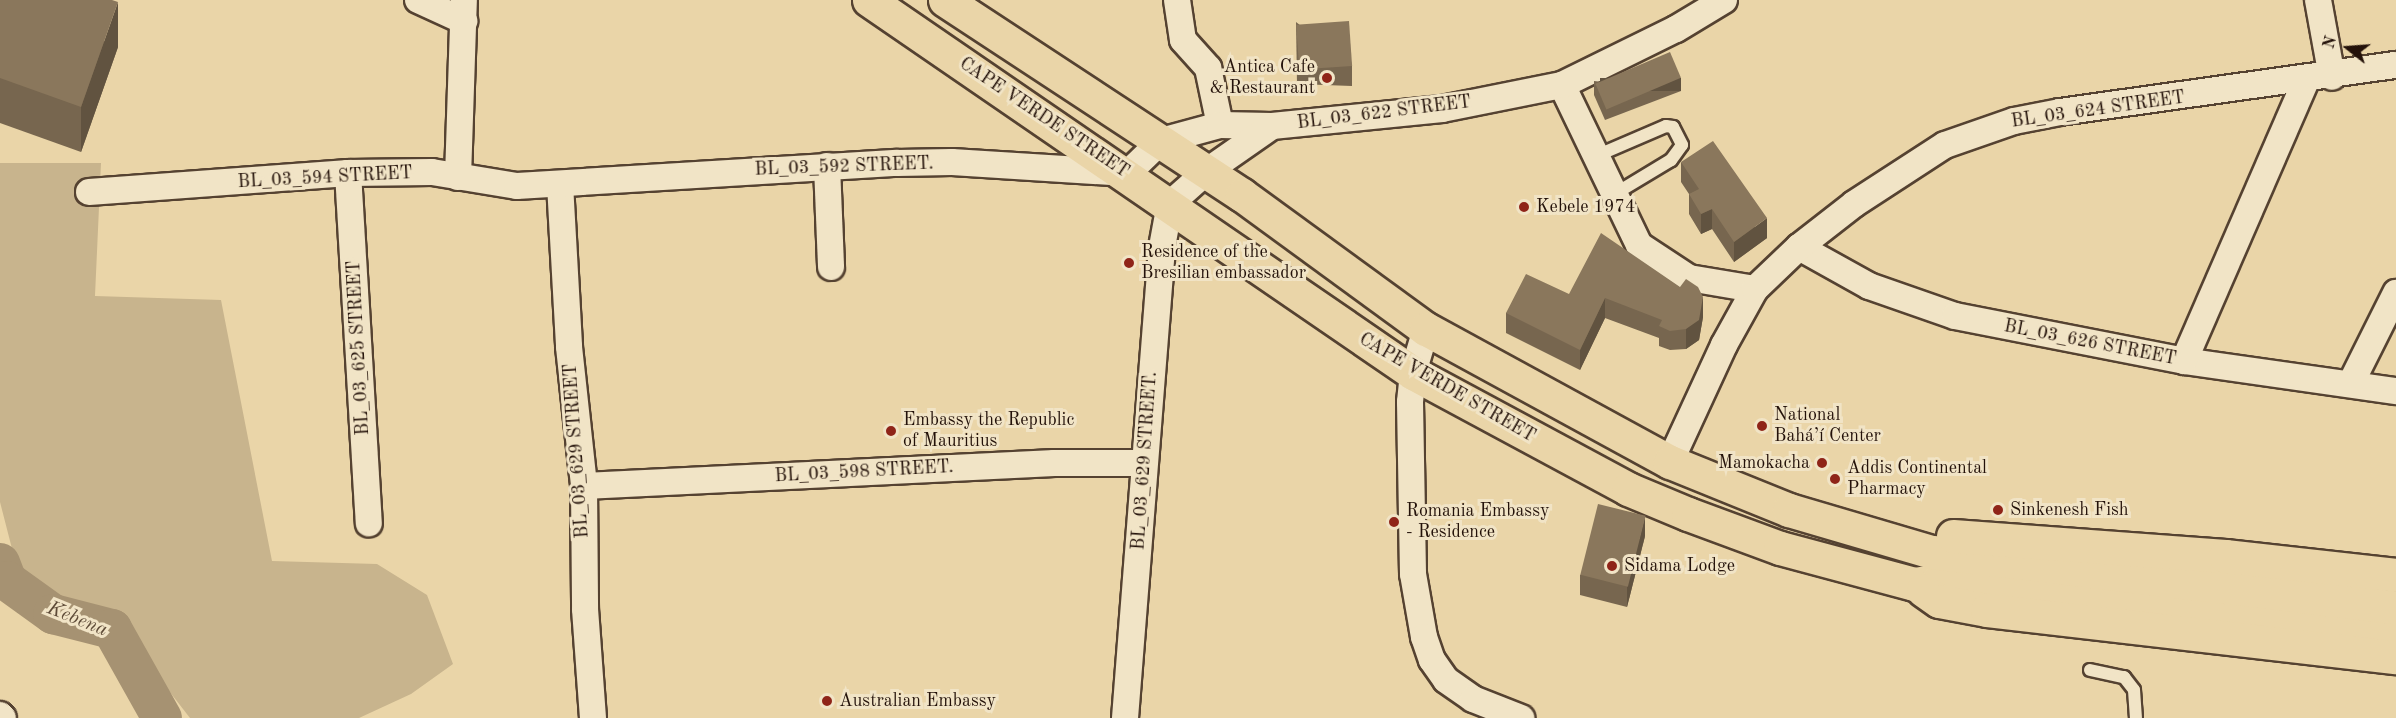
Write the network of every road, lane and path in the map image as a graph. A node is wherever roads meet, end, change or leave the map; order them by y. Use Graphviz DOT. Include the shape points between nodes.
graph roads {
  1 [pos="418,0"];
  2 [pos="869,0"];
  3 [pos="945,0"];
  4 [pos="1177,0"];
  5 [pos="1725,0"];
  6 [pos="2318,0"];
  7 [pos="464,11"];
  8 [pos="2396,65"];
  9 [pos="2332,77"];
  10 [pos="2306,80"];
  11 [pos="1562,85"];
  12 [pos="1220,125"];
  13 [pos="1272,126"];
  14 [pos="1161,141"];
  15 [pos="1596,156"];
  16 [pos="827,166"];
  17 [pos="1206,172"];
  18 [pos="348,173"];
  19 [pos="1128,173"];
  20 [pos="458,177"];
  21 [pos="560,184"];
  22 [pos="89,192"];
  23 [pos="1613,195"];
  24 [pos="1170,204"];
  25 [pos="1798,247"];
  26 [pos="831,267"];
  27 [pos="1755,289"];
  28 [pos="2396,293"];
  29 [pos="1426,329"];
  30 [pos="2184,361"];
  31 [pos="1413,373"];
  32 [pos="2351,383"];
  33 [pos="2396,391"];
  34 [pos="1670,462"];
  35 [pos="1144,463"];
  36 [pos="584,486"];
  37 [pos="369,523"];
  38 [pos="1896,543"];
  39 [pos="2396,575"];
  40 [pos="1914,584"];
  41 [pos="2396,608"];
  42 [pos="2396,631"];
  43 [pos="2396,657"];
  44 [pos="2091,670"];
  45 [pos="1514,717"];
  46 [pos="592,718"];
  47 [pos="1125,718"];
  48 [pos="2136,718"];
  1 -- 7 [label="street"];
  2 -- 19 [label="main road, CAPE VERDE STREET"];
  3 -- 14 [label="main road"];
  4 -- 12 [label="street" via="1183,40 1208,68"];
  5 -- 11 [label="street, BL_03_622 STREET" via="1676,29"];
  6 -- 9 [label="street"];
  7 -- 20 [label="street"];
  8 -- 9 [label="street, BL_03_624 STREET"];
  9 -- 10 [label="street, BL_03_624 STREET"];
  10 -- 25 [label="street, BL_03_624 STREET" via="2060,112 1982,131 1945,145 1893,176"];
  10 -- 30 [label="street"];
  11 -- 13 [label="street, BL_03_622 STREET" via="1442,109"];
  11 -- 15 [label="street"];
  12 -- 13 [label="street, BL_03_622 STREET"];
  12 -- 14 [label="street, BL_03_622 STREET"];
  13 -- 17 [label="street"];
  14 -- 17 [label="main road"];
  14 -- 19 [label="street"];
  15 -- 23 [label="street"];
  15 -- 23 [label="lane" via="1666,126 1672,128 1682,145 1671,160"];
  16 -- 19 [label="street, BL_03_592 STREET." via="952,162"];
  16 -- 21 [label="street, BL_03_592 STREET."];
  16 -- 26 [label="street"];
  17 -- 24 [label="street"];
  17 -- 29 [label="main road"];
  18 -- 20 [label="street, BL_03_594 STREET" via="432,172"];
  18 -- 22 [label="street, BL_03_594 STREET"];
  18 -- 37 [label="street, BL_03_625 STREET"];
  19 -- 24 [label="main road, CAPE VERDE STREET"];
  20 -- 21 [label="street, BL_03_594 STREET" via="493,184"];
  21 -- 36 [label="street, BL_03_629 STREET" via="569,346"];
  23 -- 27 [label="street" via="1639,245 1660,260 1689,278"];
  24 -- 31 [label="main road, CAPE VERDE STREET"];
  24 -- 35 [label="street, BL_03_629 STREET." via="1162,247"];
  25 -- 27 [label="street, BL_03_624 STREET"];
  25 -- 30 [label="street, BL_03_626 STREET" via="1869,286 1955,316"];
  27 -- 34 [label="street, BL_03_624 STREET" via="1724,345"];
  28 -- 32 [label="street"];
  29 -- 31 [label="street"];
  29 -- 34 [label="main road"];
  30 -- 32 [label="street, BL_03_626 STREET"];
  31 -- 40 [label="main road, CAPE VERDE STREET" via="1628,489 1668,506 1780,548"];
  31 -- 45 [label="street" via="1413,574 1424,637 1432,660 1446,680 1473,699"];
  32 -- 33 [label="street, BL_03_626 STREET"];
  34 -- 38 [label="main road" via="1789,510"];
  35 -- 36 [label="street, BL_03_598 STREET." via="1054,463"];
  35 -- 47 [label="street, BL_03_629 STREET."];
  36 -- 46 [label="street, BL_03_629 STREET" via="585,609"];
  38 -- 39 [label="main road" via="1946,536 2016,538"];
  38 -- 41 [label="main road" via="1952,556"];
  40 -- 42 [label="main road, CAPE VERDE STREET" via="1957,582"];
  40 -- 43 [label="main road" via="1939,601 1966,607"];
  44 -- 48 [label="lane" via="2124,677 2134,690"];
}
